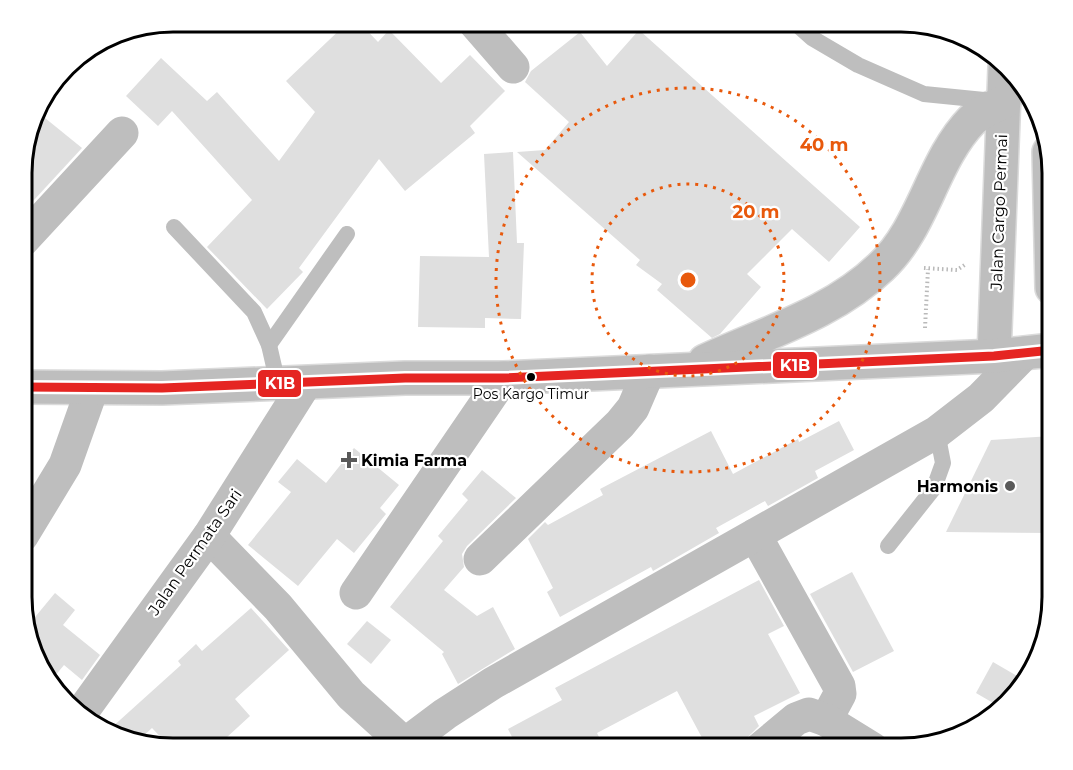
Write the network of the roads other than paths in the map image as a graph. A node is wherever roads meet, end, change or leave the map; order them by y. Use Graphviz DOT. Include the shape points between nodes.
graph roads {
  1 [pos="483,32"];
  2 [pos="805,32"];
  3 [pos="513,67"];
  4 [pos="1005,78"];
  5 [pos="1004,102"];
  6 [pos="123,133"];
  7 [pos="174,227"];
  8 [pos="32,230"];
  9 [pos="347,234"];
  10 [pos="270,345"];
  11 [pos="1024,353"];
  12 [pos="690,369"];
  13 [pos="650,371"];
  14 [pos="503,378"];
  15 [pos="291,384"];
  16 [pos="32,387"];
  17 [pos="92,389"];
  18 [pos="937,432"];
  19 [pos="32,519"];
  20 [pos="755,535"];
  21 [pos="209,536"];
  22 [pos="888,546"];
  23 [pos="480,559"];
  24 [pos="356,594"];
  25 [pos="85,707"];
  26 [pos="826,720"];
  27 [pos="397,738"];
  28 [pos="416,738"];
  29 [pos="774,738"];
  30 [pos="855,738"];
  1 -- 3 [label="main road"];
  2 -- 5 [label="lane" via="858,65 924,94"];
  4 -- 5 [label="main road, Jalan Cargo Permai"];
  5 -- 11 [label="main road, Jalan Cargo Permai"];
  5 -- 12 [label="main road" via="972,120 901,243 882,267 840,300"];
  6 -- 8 [label="main road"];
  7 -- 10 [label="lane" via="254,312"];
  9 -- 10 [label="lane"];
  10 -- 15 [label="lane"];
  11 -- 12 [label="main road"];
  11 -- 18 [label="main road" via="981,398"];
  12 -- 13 [label="main road"];
  13 -- 14 [label="main road"];
  13 -- 23 [label="main road" via="633,408 620,424"];
  14 -- 15 [label="main road"];
  14 -- 24 [label="main road"];
  15 -- 17 [label="main road"];
  15 -- 21 [label="main road, Jalan Permata Sari"];
  16 -- 17 [label="main road"];
  17 -- 19 [label="main road" via="64,465"];
  18 -- 20 [label="main road"];
  18 -- 22 [label="lane" via="943,463 934,488"];
  20 -- 26 [label="main road" via="838,687 840,694"];
  20 -- 28 [label="main road" via="493,683"];
  21 -- 25 [label="main road, Jalan Permata Sari"];
  21 -- 27 [label="main road" via="278,607 351,695"];
  26 -- 29 [label="main road" via="804,714"];
  26 -- 30 [label="main road"];
}
